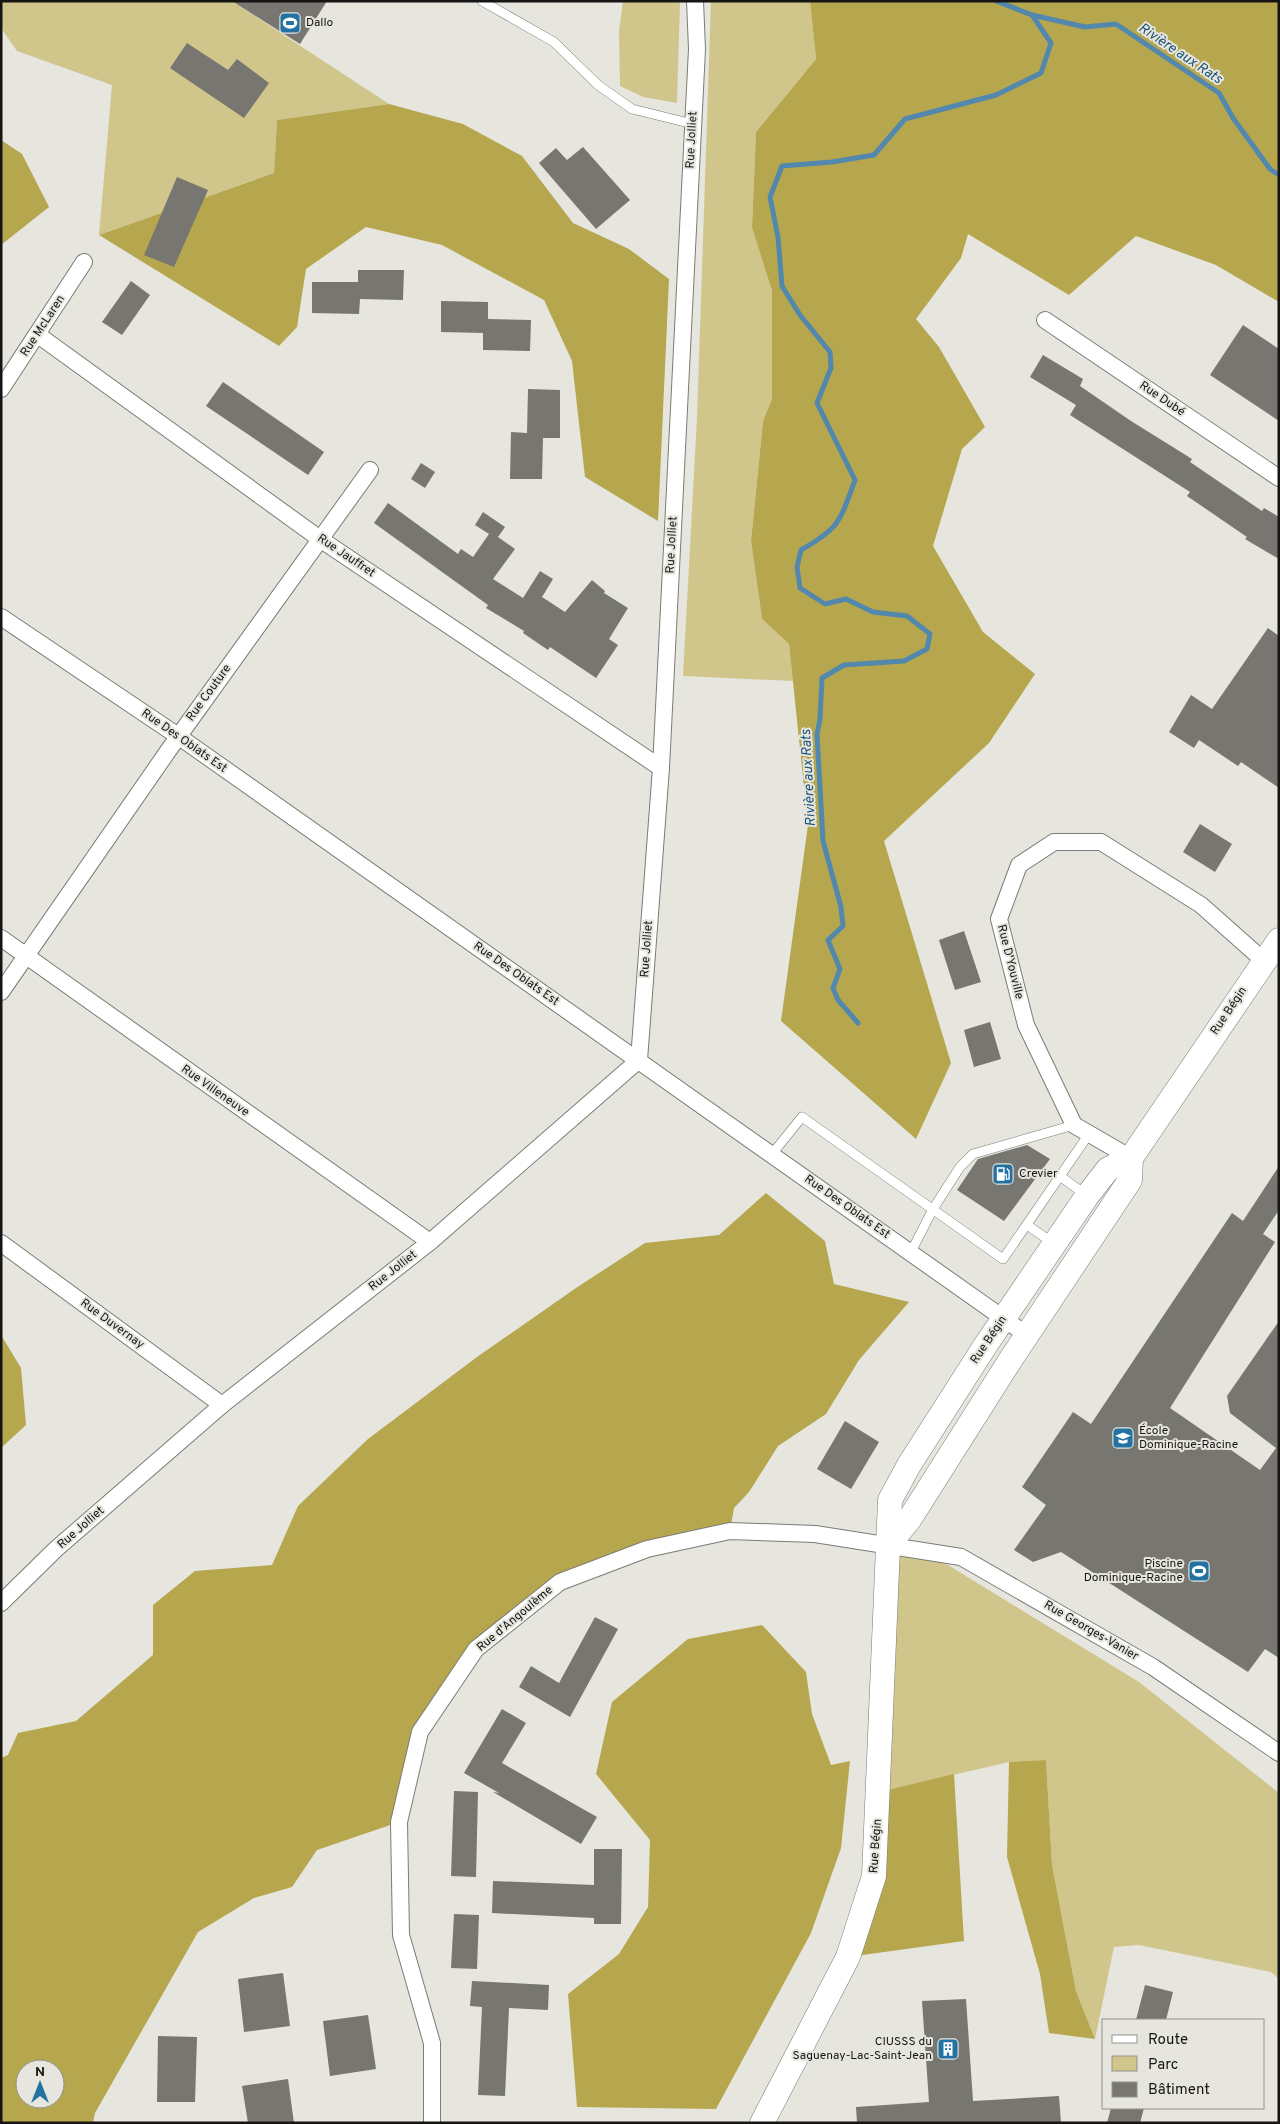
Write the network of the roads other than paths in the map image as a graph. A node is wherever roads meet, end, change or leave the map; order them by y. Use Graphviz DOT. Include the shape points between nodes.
graph roads {
  1 [pos="482,1"];
  2 [pos="695,1"];
  3 [pos="693,124"];
  4 [pos="84,262"];
  5 [pos="1045,320"];
  6 [pos="38,335"];
  7 [pos="1,389"];
  8 [pos="370,470"];
  9 [pos="1279,478"];
  10 [pos="320,539"];
  11 [pos="1,617"];
  12 [pos="178,736"];
  13 [pos="661,768"];
  14 [pos="1,938"];
  15 [pos="1279,940"];
  16 [pos="26,957"];
  17 [pos="1263,960"];
  18 [pos="1,992"];
  19 [pos="639,1060"];
  20 [pos="1074,1125"];
  21 [pos="1089,1134"];
  22 [pos="772,1154"];
  23 [pos="1131,1158"];
  24 [pos="1060,1176"];
  25 [pos="1087,1196"];
  26 [pos="933,1209"];
  27 [pos="1027,1225"];
  28 [pos="1,1242"];
  29 [pos="430,1242"];
  30 [pos="1054,1244"];
  31 [pos="911,1252"];
  32 [pos="1004,1318"];
  33 [pos="1027,1335"];
  34 [pos="222,1405"];
  35 [pos="888,1545"];
  36 [pos="1,1603"];
  37 [pos="1279,1753"];
  38 [pos="432,2123"];
  39 [pos="762,2123"];
  1 -- 3 [label="lane" via="554,42 598,85 632,109"];
  2 -- 3 [label="street, Rue Jolliet" via="697,48"];
  3 -- 13 [label="street, Rue Jolliet"];
  4 -- 6 [label="street, Rue McLaren"];
  5 -- 9 [label="street, Rue Dubé"];
  6 -- 7 [label="street, Rue McLaren"];
  6 -- 10 [label="street, Rue Jauffret"];
  8 -- 10 [label="street, Rue Couture"];
  10 -- 12 [label="street, Rue Couture"];
  10 -- 13 [label="street, Rue Jauffret"];
  11 -- 12 [label="street, Rue Des Oblats Est"];
  12 -- 16 [label="street, Rue Couture"];
  12 -- 19 [label="street, Rue Des Oblats Est"];
  13 -- 19 [label="street, Rue Jolliet"];
  14 -- 16 [label="street, Rue Villeneuve"];
  15 -- 17 [label="street, Rue Bégin"];
  16 -- 18 [label="street, Rue Couture"];
  16 -- 29 [label="street, Rue Villeneuve"];
  17 -- 20 [label="street, Rue D'Youville" via="1201,905 1101,842 1054,842 1019,865 999,919 1026,1025"];
  17 -- 23 [label="street, Rue Bégin"];
  19 -- 22 [label="street, Rue Des Oblats Est"];
  19 -- 29 [label="street, Rue Jolliet"];
  20 -- 21 [label="street"];
  20 -- 26 [label="lane" via="973,1154 960,1167"];
  21 -- 23 [label="street"];
  21 -- 24 [label="lane"];
  22 -- 26 [label="lane" via="802,1117"];
  22 -- 31 [label="street, Rue Des Oblats Est"];
  23 -- 25 [label="street, Rue Bégin" via="1108,1169"];
  23 -- 33 [label="street, Rue Bégin" via="1130,1180"];
  24 -- 25 [label="lane"];
  24 -- 27 [label="lane"];
  25 -- 30 [label="street, Rue Bégin"];
  26 -- 27 [label="lane" via="1004,1259"];
  26 -- 31 [label="lane"];
  27 -- 30 [label="lane"];
  28 -- 34 [label="street, Rue Duvernay"];
  29 -- 34 [label="street, Rue Jolliet"];
  30 -- 32 [label="street, Rue Bégin"];
  31 -- 32 [label="street, Rue Des Oblats Est"];
  32 -- 33 [label="street, Rue Des Oblats Est"];
  32 -- 35 [label="street, Rue Bégin" via="890,1500"];
  33 -- 35 [label="street, Rue Bégin" via="909,1520"];
  34 -- 36 [label="street, Rue Jolliet" via="56,1549"];
  35 -- 37 [label="street, Rue Georges-Vanier" via="961,1558 1153,1667"];
  35 -- 38 [label="street, Rue d'Angoulème" via="815,1534 730,1531 647,1549 560,1582 476,1649 420,1732 399,1822 401,1935 432,2043"];
  35 -- 39 [label="street, Rue Bégin" via="874,1876 848,1957"];
}
